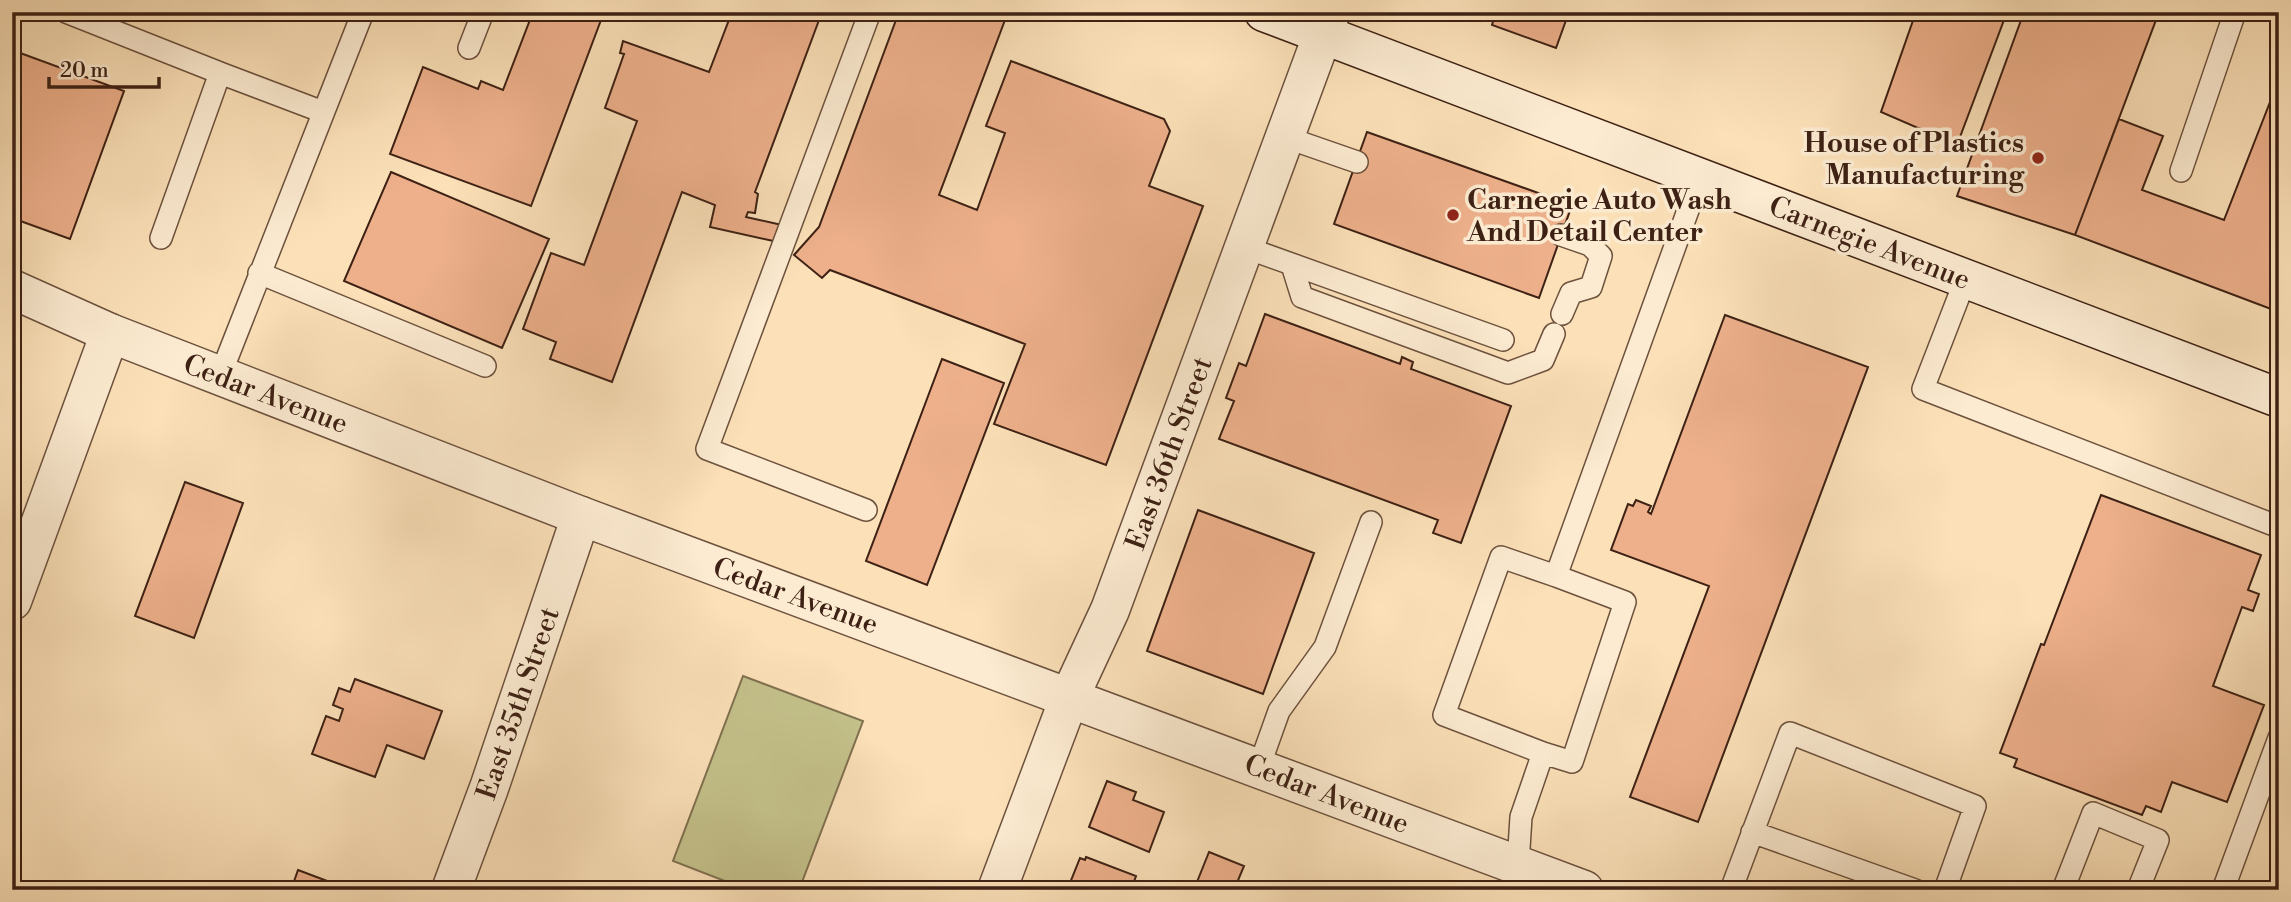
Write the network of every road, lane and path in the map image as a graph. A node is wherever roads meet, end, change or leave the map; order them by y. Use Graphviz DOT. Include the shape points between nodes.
graph roads {
  1 [pos="66,12"];
  2 [pos="363,12"];
  3 [pos="483,12"];
  4 [pos="870,12"];
  5 [pos="1264,12"];
  6 [pos="2235,12"];
  7 [pos="1327,23"];
  8 [pos="469,48"];
  9 [pos="220,74"];
  10 [pos="323,112"];
  11 [pos="1285,137"];
  12 [pos="1357,162"];
  13 [pos="2180,171"];
  14 [pos="1700,177"];
  15 [pos="1561,235"];
  16 [pos="162,238"];
  17 [pos="1244,247"];
  18 [pos="1292,265"];
  19 [pos="259,273"];
  20 [pos="1966,278"];
  21 [pos="12,289"];
  22 [pos="110,333"];
  23 [pos="1503,340"];
  24 [pos="485,366"];
  25 [pos="220,376"];
  26 [pos="2279,398"];
  27 [pos="866,510"];
  28 [pos="581,516"];
  29 [pos="1371,522"];
  30 [pos="2279,527"];
  31 [pos="1556,576"];
  32 [pos="12,601"];
  33 [pos="1070,696"];
  34 [pos="2279,737"];
  35 [pos="1543,753"];
  36 [pos="1259,767"];
  37 [pos="1752,832"];
  38 [pos="1513,877"];
  39 [pos="451,890"];
  40 [pos="997,890"];
  41 [pos="1584,890"];
  42 [pos="1731,890"];
  43 [pos="1914,890"];
  44 [pos="1945,890"];
  45 [pos="2063,890"];
  46 [pos="2138,890"];
  47 [pos="2223,890"];
  1 -- 9 [label="lane"];
  2 -- 10 [label="lane"];
  3 -- 8 [label="lane"];
  4 -- 27 [label="lane" via="707,449"];
  5 -- 7 [label="street, Carnegie Avenue"];
  6 -- 13 [label="lane"];
  7 -- 11 [label="street, East 36th Street"];
  7 -- 14 [label="street, Carnegie Avenue"];
  9 -- 10 [label="lane"];
  9 -- 16 [label="lane"];
  10 -- 19 [label="lane"];
  11 -- 12 [label="lane"];
  11 -- 17 [label="street, East 36th Street"];
  14 -- 20 [label="street, Carnegie Avenue"];
  14 -- 31 [label="lane"];
  15 -- 18 [label="lane" via="1590,245 1601,256 1591,287 1571,293 1543,360 1508,373 1302,297"];
  17 -- 18 [label="lane"];
  17 -- 33 [label="street, East 36th Street" via="1110,610"];
  18 -- 23 [label="lane"];
  19 -- 24 [label="lane"];
  19 -- 25 [label="lane"];
  20 -- 26 [label="street, Carnegie Avenue"];
  20 -- 30 [label="lane" via="1923,388"];
  21 -- 22 [label="street, Cedar Avenue"];
  22 -- 25 [label="street, Cedar Avenue"];
  22 -- 32 [label="street"];
  25 -- 28 [label="street, Cedar Avenue"];
  28 -- 33 [label="street, Cedar Avenue"];
  28 -- 39 [label="street, East 35th Street"];
  29 -- 36 [label="lane" via="1325,647 1279,711"];
  31 -- 35 [label="lane" via="1625,602 1572,762"];
  31 -- 35 [label="lane" via="1501,557 1444,715"];
  33 -- 36 [label="street, Cedar Avenue"];
  33 -- 40 [label="street, East 36th Street"];
  34 -- 47 [label="lane"];
  35 -- 38 [label="lane" via="1521,817"];
  36 -- 38 [label="street, Cedar Avenue"];
  37 -- 42 [label="lane"];
  37 -- 43 [label="lane"];
  37 -- 44 [label="lane" via="1790,733 1975,806"];
  38 -- 41 [label="street, Cedar Avenue"];
  45 -- 46 [label="lane" via="2093,813 2158,840"];
}
